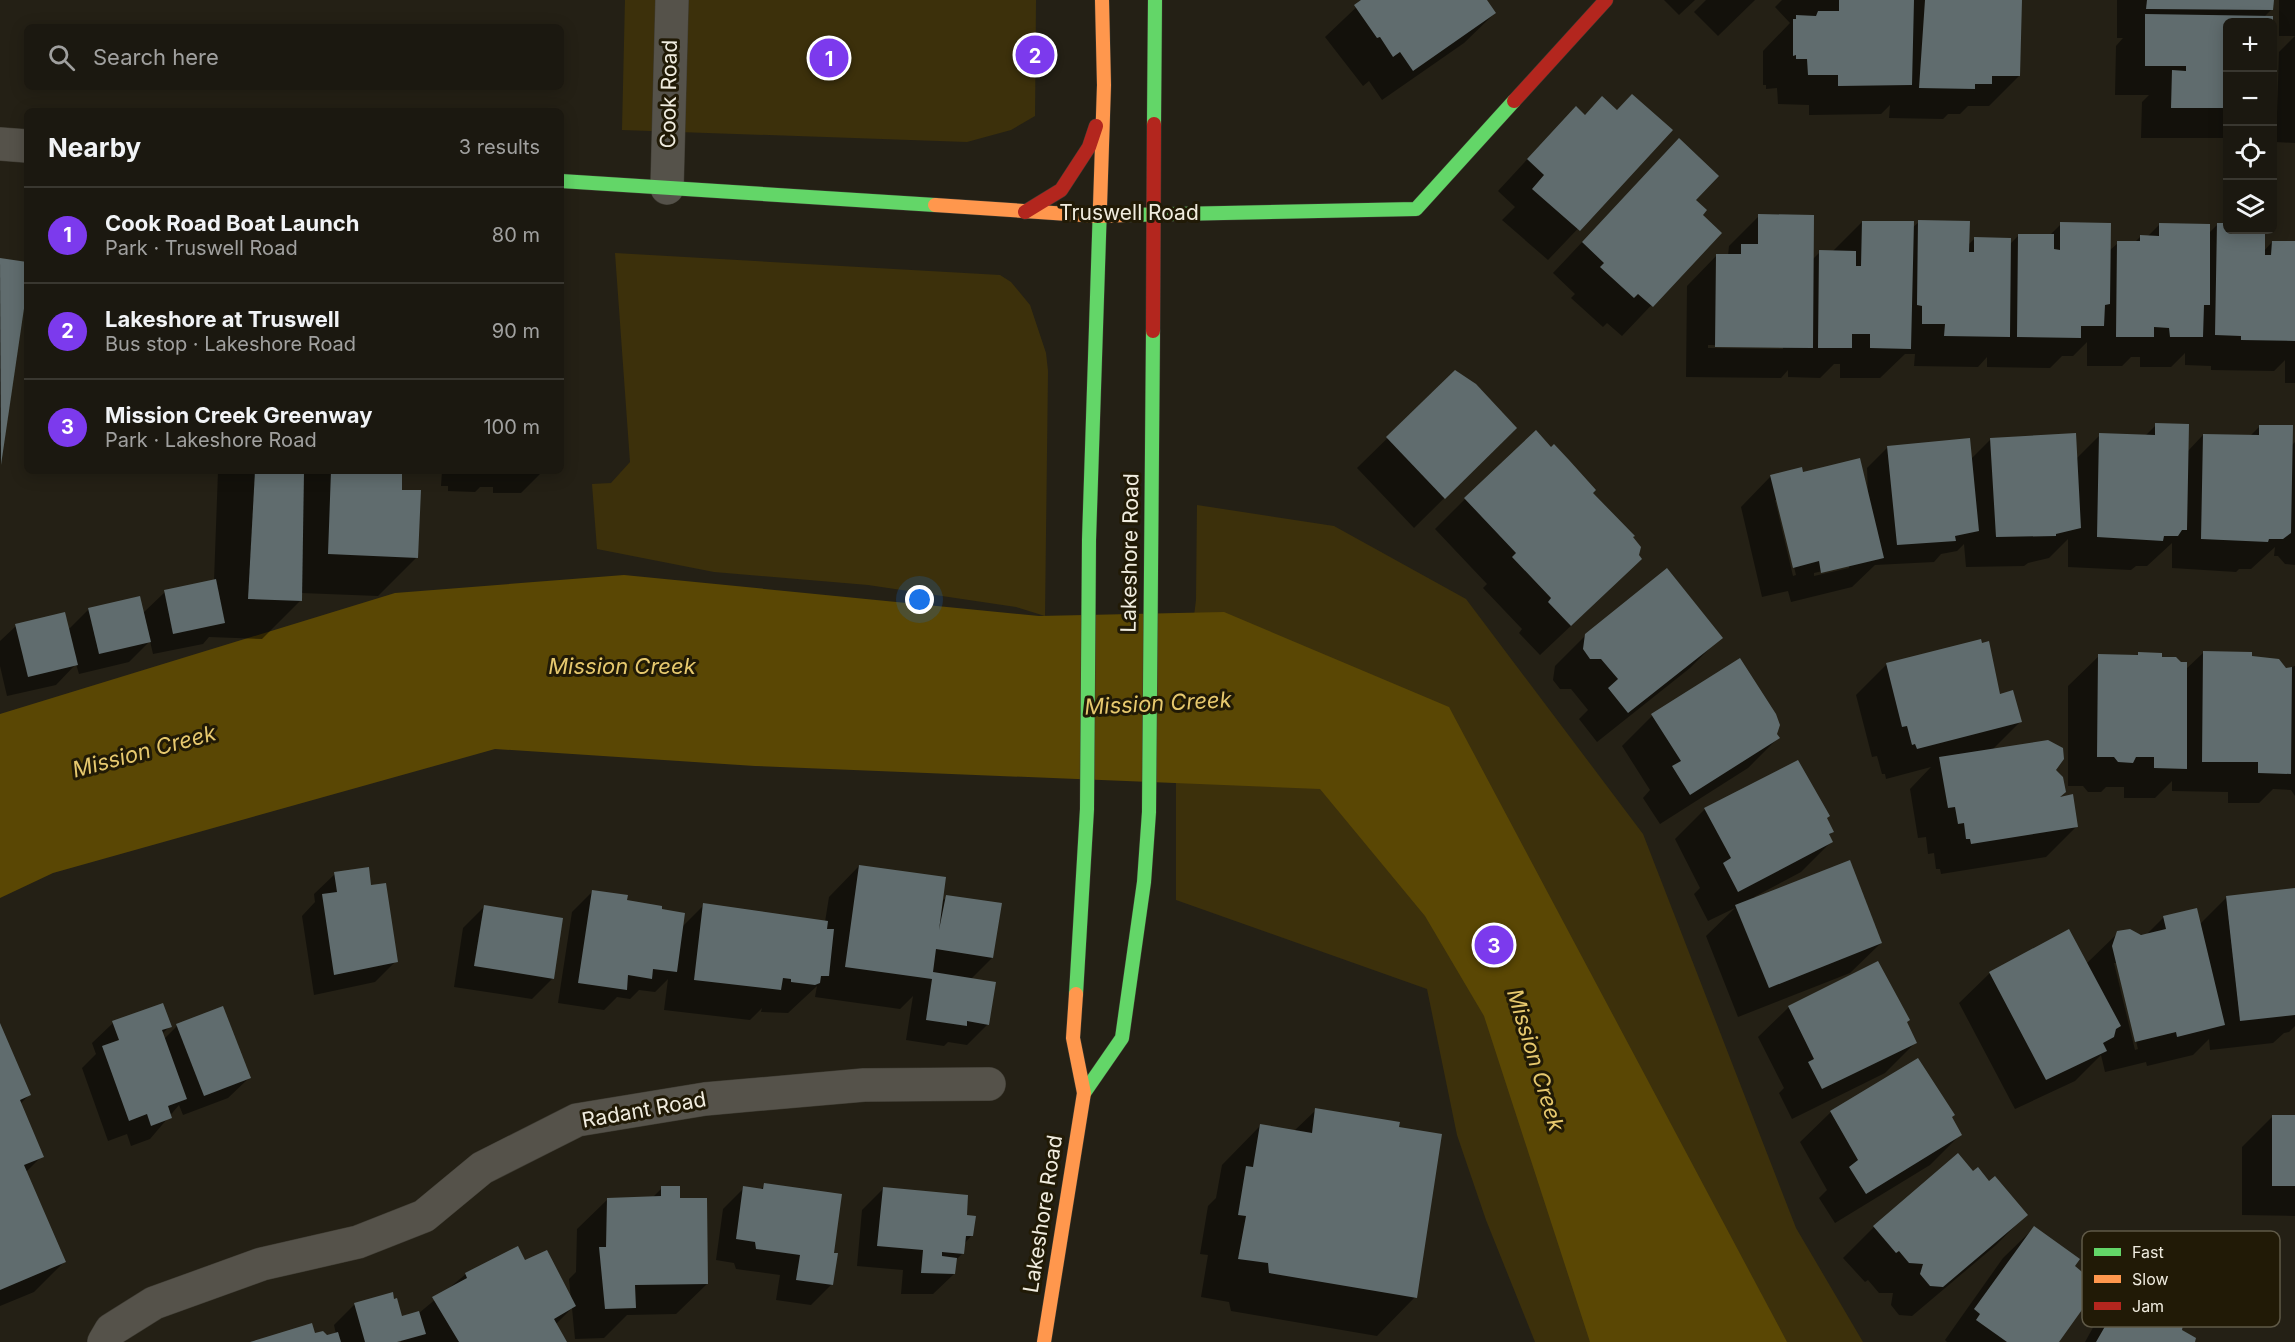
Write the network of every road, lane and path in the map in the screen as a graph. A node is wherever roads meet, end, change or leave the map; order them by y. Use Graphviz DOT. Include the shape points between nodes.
graph roads {
  1 [pos="672,0"];
  2 [pos="1102,0"];
  3 [pos="1155,0"];
  4 [pos="1606,0"];
  5 [pos="1103,108"];
  6 [pos="0,144"];
  7 [pos="24,146"];
  8 [pos="564,181"];
  9 [pos="667,188"];
  10 [pos="1025,212"];
  11 [pos="1154,215"];
  12 [pos="1098,216"];
  13 [pos="989,1084"];
  14 [pos="1084,1093"];
  15 [pos="104,1342"];
  16 [pos="1044,1342"];
  1 -- 9 [label="street, Cook Road"];
  2 -- 5 [label="main road, Lakeshore Road"];
  3 -- 11 [label="main road, Lakeshore Road"];
  4 -- 11 [label="main road, Truswell Road" via="1416,209"];
  5 -- 10 [label="main road" via="1089,147 1061,190"];
  5 -- 12 [label="main road, Lakeshore Road"];
  6 -- 7 [label="street"];
  8 -- 9 [label="main road, Truswell Road"];
  9 -- 10 [label="main road, Truswell Road"];
  10 -- 12 [label="main road, Truswell Road"];
  11 -- 12 [label="main road, Truswell Road"];
  11 -- 14 [label="main road, Lakeshore Road" via="1149,812 1144,882 1122,1038"];
  12 -- 14 [label="main road, Lakeshore Road" via="1087,809 1073,1038"];
  13 -- 15 [label="street, Radant Road" via="864,1085 705,1099 577,1120 482,1168 424,1216 358,1242 262,1264 154,1303 111,1330"];
  14 -- 16 [label="main road, Lakeshore Road"];
}
